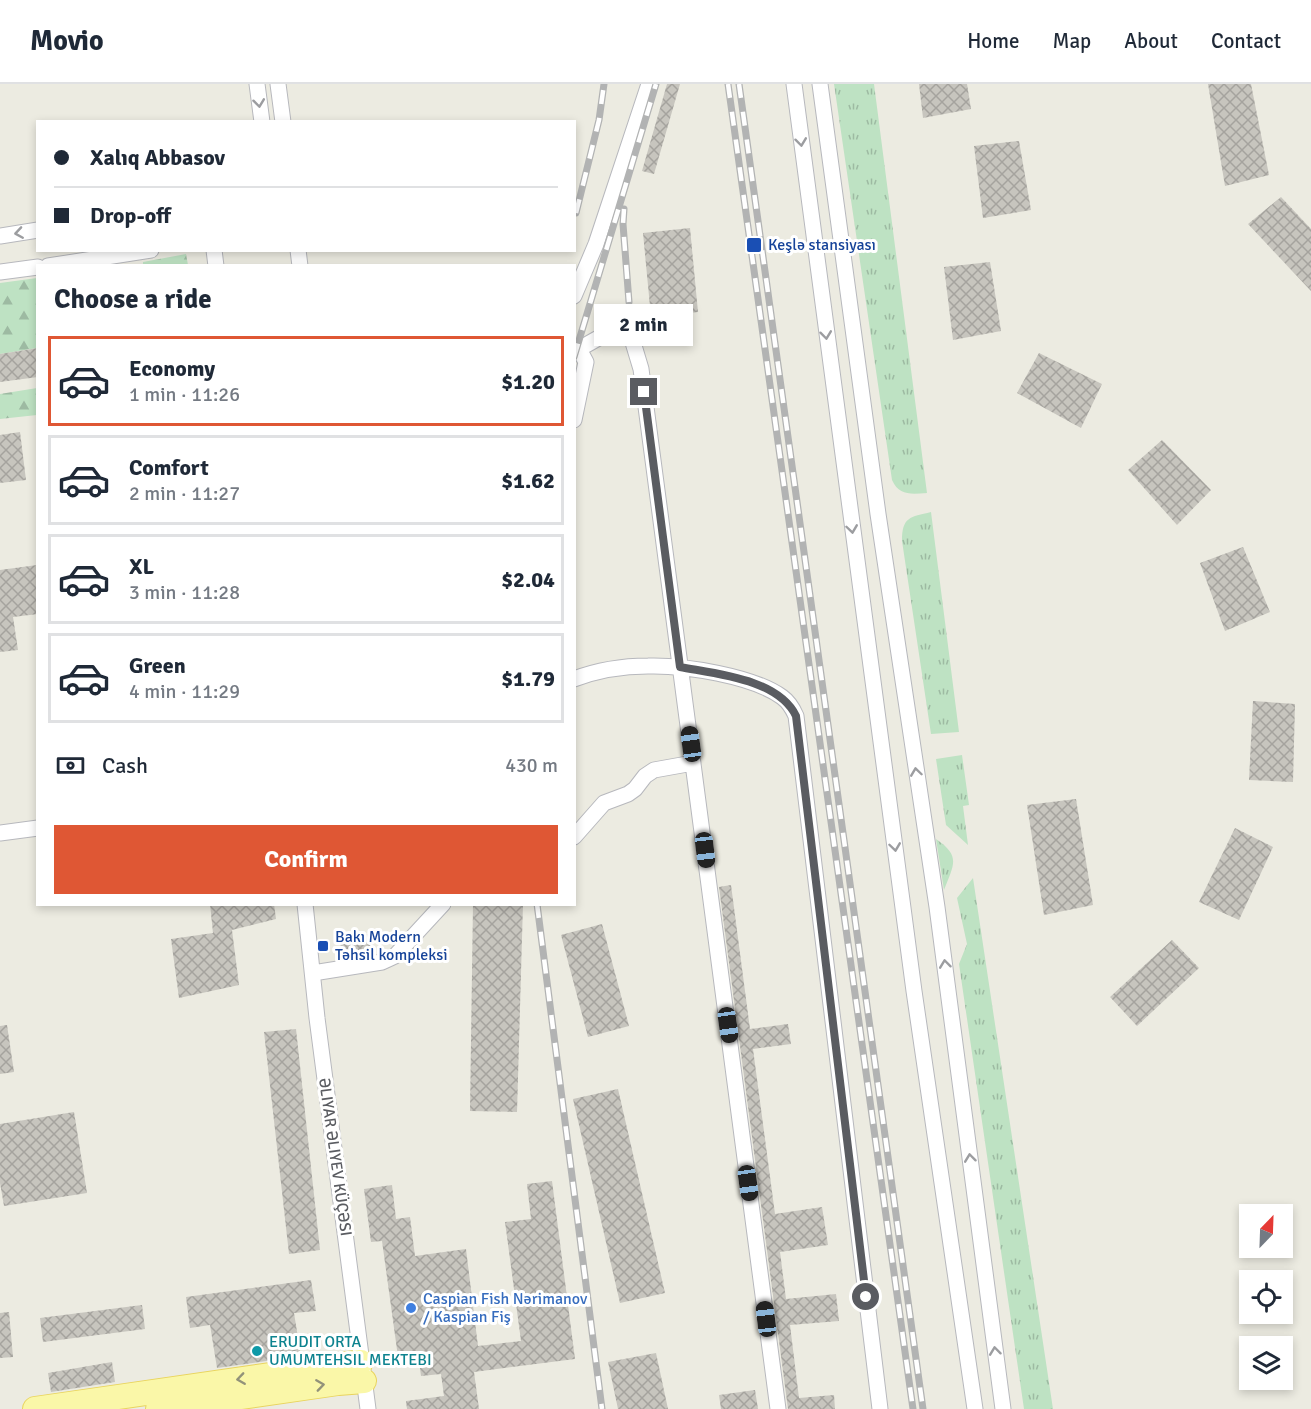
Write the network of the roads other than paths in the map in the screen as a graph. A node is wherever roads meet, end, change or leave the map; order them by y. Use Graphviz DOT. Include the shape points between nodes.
graph roads {
  1 [pos="257,84"];
  2 [pos="278,84"];
  3 [pos="649,84"];
  4 [pos="794,84"];
  5 [pos="820,84"];
  6 [pos="261,120"];
  7 [pos="283,120"];
  8 [pos="36,230"];
  9 [pos="0,236"];
  10 [pos="138,252"];
  11 [pos="61,264"];
  12 [pos="36,267"];
  13 [pos="0,272"];
  14 [pos="576,291"];
  15 [pos="577,348"];
  16 [pos="576,410"];
  17 [pos="680,667"];
  18 [pos="576,678"];
  19 [pos="693,763"];
  20 [pos="36,828"];
  21 [pos="0,833"];
  22 [pos="576,835"];
  23 [pos="305,906"];
  24 [pos="441,906"];
  25 [pos="313,973"];
  26 [pos="363,1372"];
  27 [pos="35,1409"];
  28 [pos="158,1409"];
  29 [pos="368,1409"];
  30 [pos="778,1409"];
  31 [pos="879,1409"];
  32 [pos="975,1409"];
  33 [pos="1003,1409"];
  1 -- 6 [label="street, one-way"];
  2 -- 7 [label="street"];
  3 -- 14 [label="street" via="596,244"];
  4 -- 32 [label="street, one-way" via="913,980"];
  33 -- 5 [label="street, one-way" via="937,907 878,514"];
  8 -- 9 [label="street, one-way"];
  10 -- 11 [label="street"];
  12 -- 13 [label="street"];
  15 -- 16 [label="street" via="586,362"];
  15 -- 17 [label="street" via="618,332 632,339 636,350"];
  17 -- 18 [label="street" via="613,669"];
  17 -- 19 [label="street"];
  17 -- 31 [label="street" via="738,678 774,692 784,698 796,716"];
  19 -- 22 [label="street" via="654,770 628,794 604,803"];
  19 -- 30 [label="street"];
  20 -- 21 [label="street"];
  23 -- 25 [label="street, ƏLIYAR ƏLIYEV KÜÇƏSI"];
  24 -- 25 [label="street" via="395,956 382,962"];
  25 -- 26 [label="street, ƏLIYAR ƏLIYEV KÜÇƏSI"];
  26 -- 27 [label="main road, one-way"];
  28 -- 26 [label="main road, one-way" via="338,1383"];
  26 -- 29 [label="street, ƏLIYAR ƏLIYEV KÜÇƏSI"];
}
